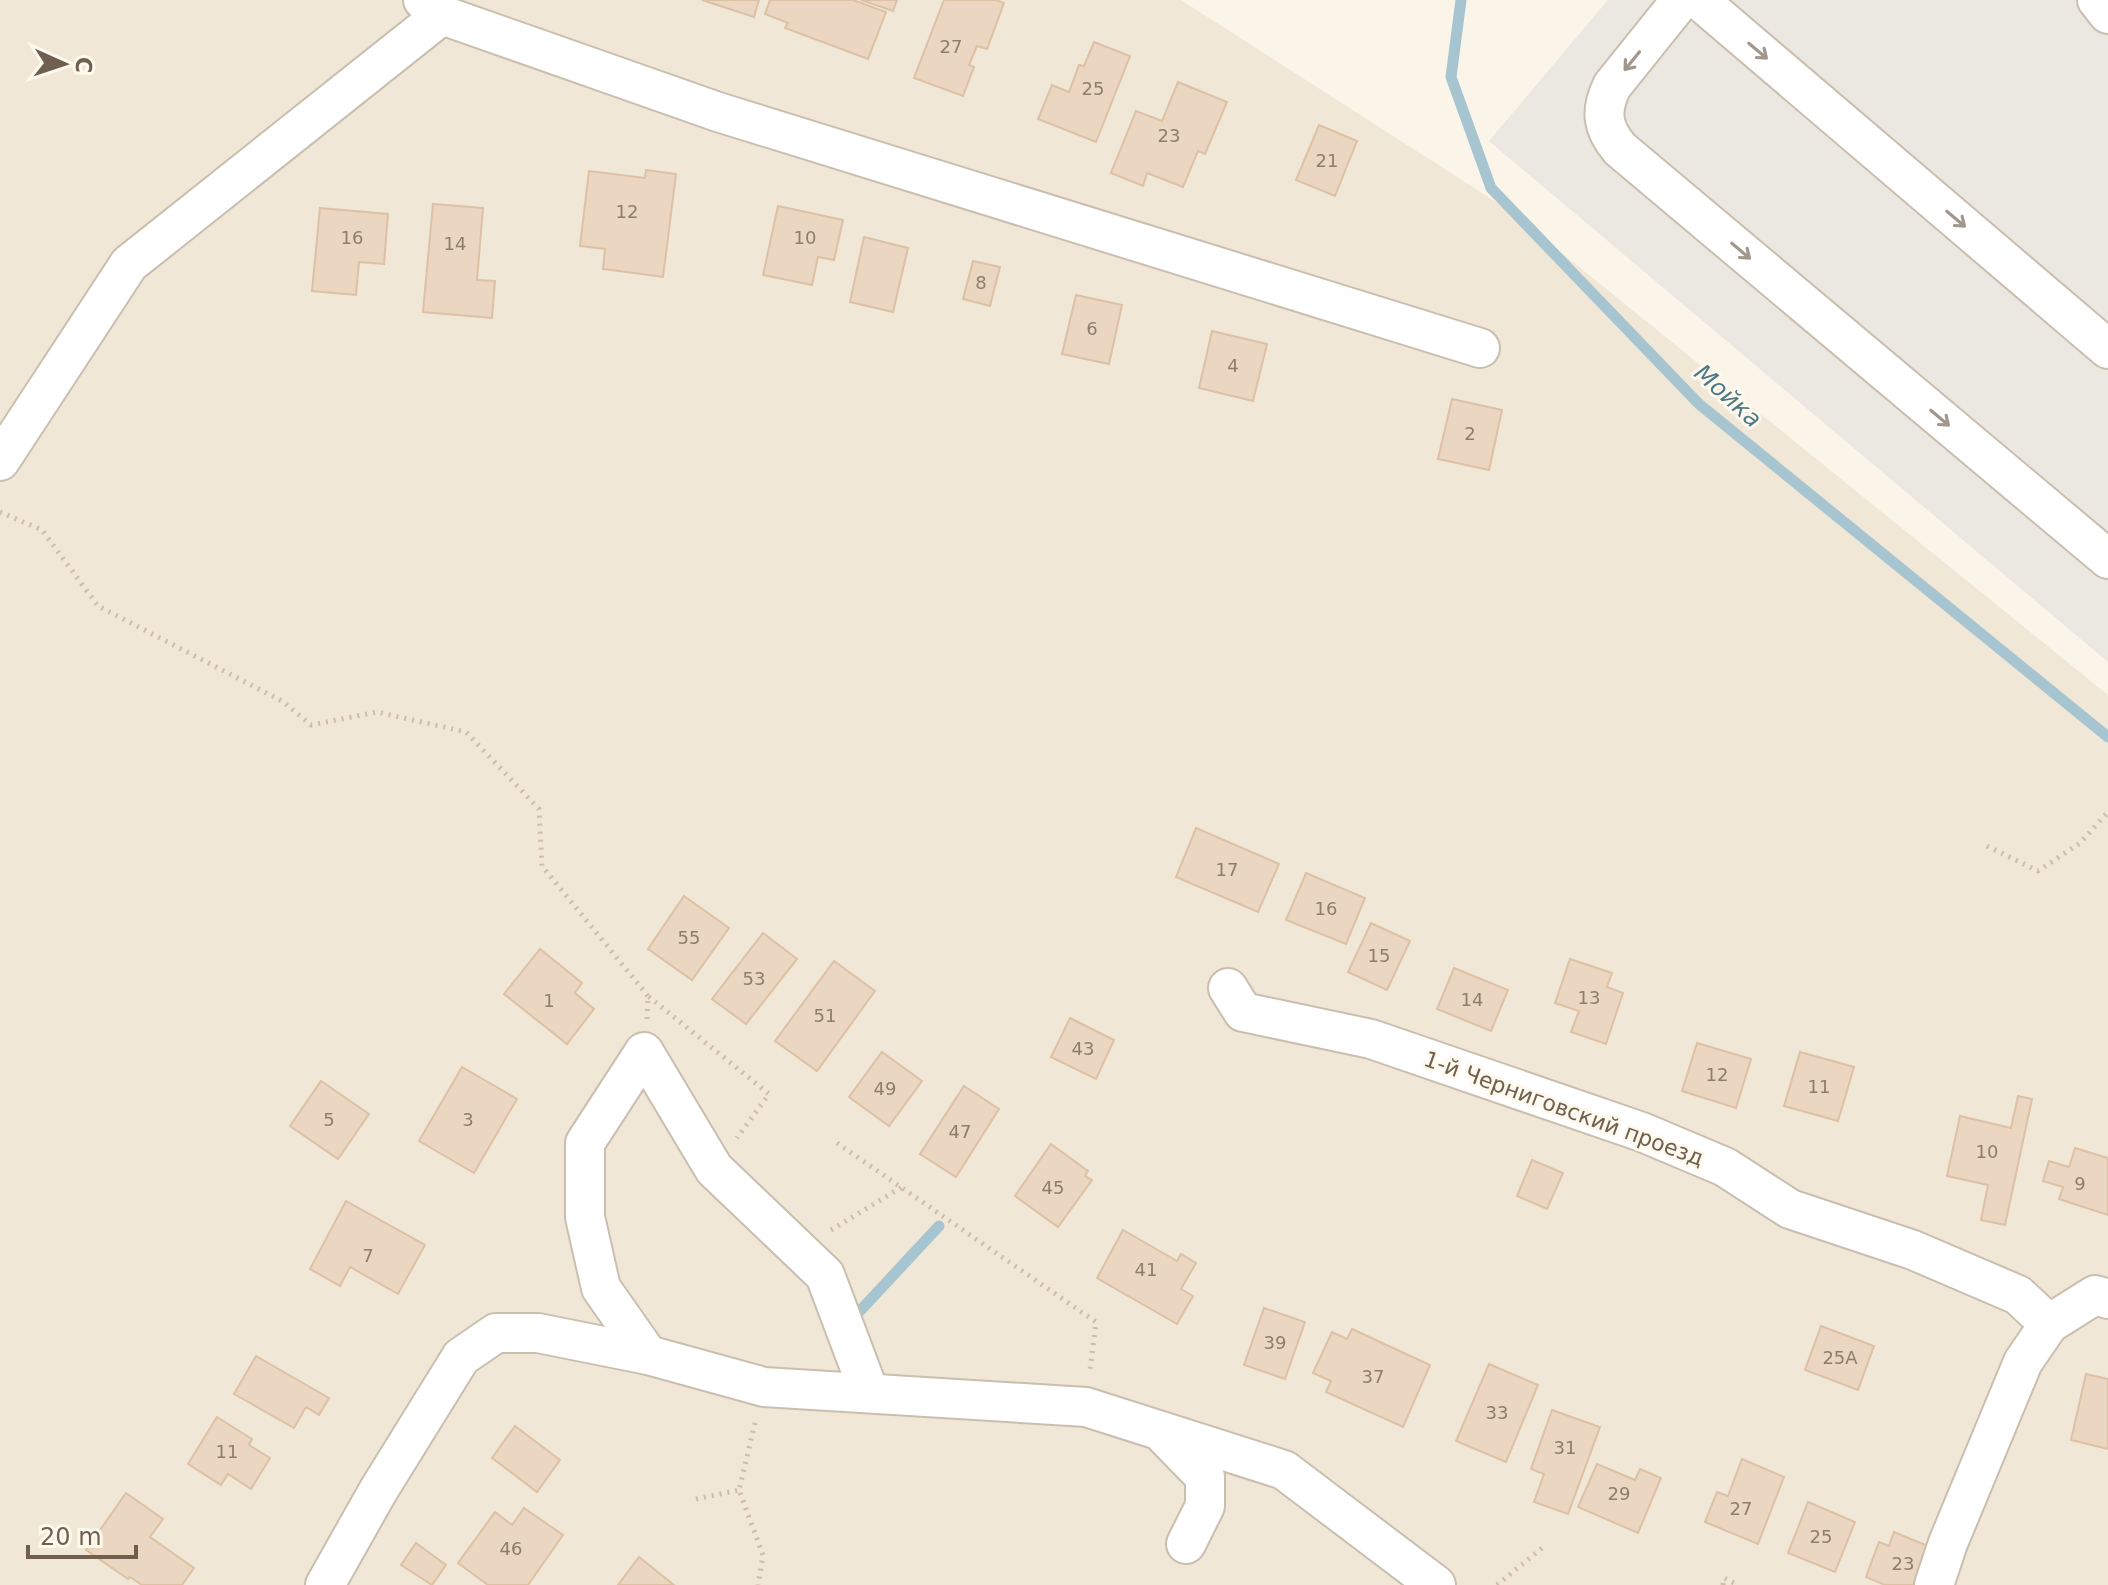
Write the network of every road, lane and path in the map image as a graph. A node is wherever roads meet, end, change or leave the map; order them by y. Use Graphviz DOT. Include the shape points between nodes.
graph roads {
  1 [pos="1681,0"];
  2 [pos="1699,0"];
  3 [pos="2097,0"];
  4 [pos="432,7"];
  5 [pos="2108,14"];
  6 [pos="1480,348"];
  7 [pos="2108,349"];
  8 [pos="0,461"];
  9 [pos="0,512"];
  10 [pos="2108,559"];
  11 [pos="2108,812"];
  12 [pos="1987,846"];
  13 [pos="1228,988"];
  14 [pos="648,996"];
  15 [pos="644,1052"];
  16 [pos="837,1143"];
  17 [pos="714,1169"];
  18 [pos="902,1187"];
  19 [pos="798,1250"];
  20 [pos="2108,1299"];
  21 [pos="2049,1324"];
  22 [pos="648,1355"];
  23 [pos="764,1387"];
  24 [pos="869,1392"];
  25 [pos="1086,1407"];
  26 [pos="1159,1430"];
  27 [pos="739,1490"];
  28 [pos="696,1499"];
  29 [pos="1186,1544"];
  30 [pos="1542,1548"];
  31 [pos="325,1585"];
  32 [pos="758,1585"];
  33 [pos="1436,1585"];
  34 [pos="1497,1585"];
  35 [pos="1723,1585"];
  36 [pos="1738,1585"];
  37 [pos="1934,1585"];
  1 -- 10 [label="street, one-way" via="1612,86 1603,119 1609,136"];
  2 -- 7 [label="street, one-way"];
  3 -- 5 [label="street"];
  4 -- 6 [label="street" via="718,112"];
  4 -- 8 [label="street" via="129,264"];
  9 -- 14 [label="path" via="42,530 98,606 282,701 311,725 377,712 466,732 539,809 542,866"];
  11 -- 12 [label="path" via="2080,843 2038,871"];
  13 -- 21 [label="street, 1-й Черниговский проезд" via="1243,1012 1371,1039 1642,1132 1725,1167 1790,1209 1913,1250 2018,1295"];
  14 -- 15 [label="path"];
  14 -- 17 [label="path" via="769,1094"];
  15 -- 17 [label="street"];
  15 -- 22 [label="street" via="585,1143 585,1217 601,1288"];
  16 -- 18 [label="path"];
  17 -- 19 [label="street"];
  18 -- 19 [label="path"];
  18 -- 25 [label="path" via="1096,1322"];
  19 -- 24 [label="street" via="825,1275"];
  20 -- 21 [label="street" via="2095,1295"];
  21 -- 37 [label="street" via="2023,1362"];
  22 -- 23 [label="street"];
  22 -- 31 [label="street" via="538,1333 496,1333 461,1357"];
  23 -- 24 [label="street"];
  23 -- 27 [label="path"];
  24 -- 25 [label="street"];
  25 -- 26 [label="street"];
  26 -- 29 [label="street" via="1205,1477 1205,1506"];
  26 -- 33 [label="street" via="1284,1470"];
  27 -- 28 [label="path"];
  27 -- 32 [label="path" via="763,1555"];
  30 -- 34 [label="path"];
  35 -- 36 [label="path" via="1724,1578"];
}
